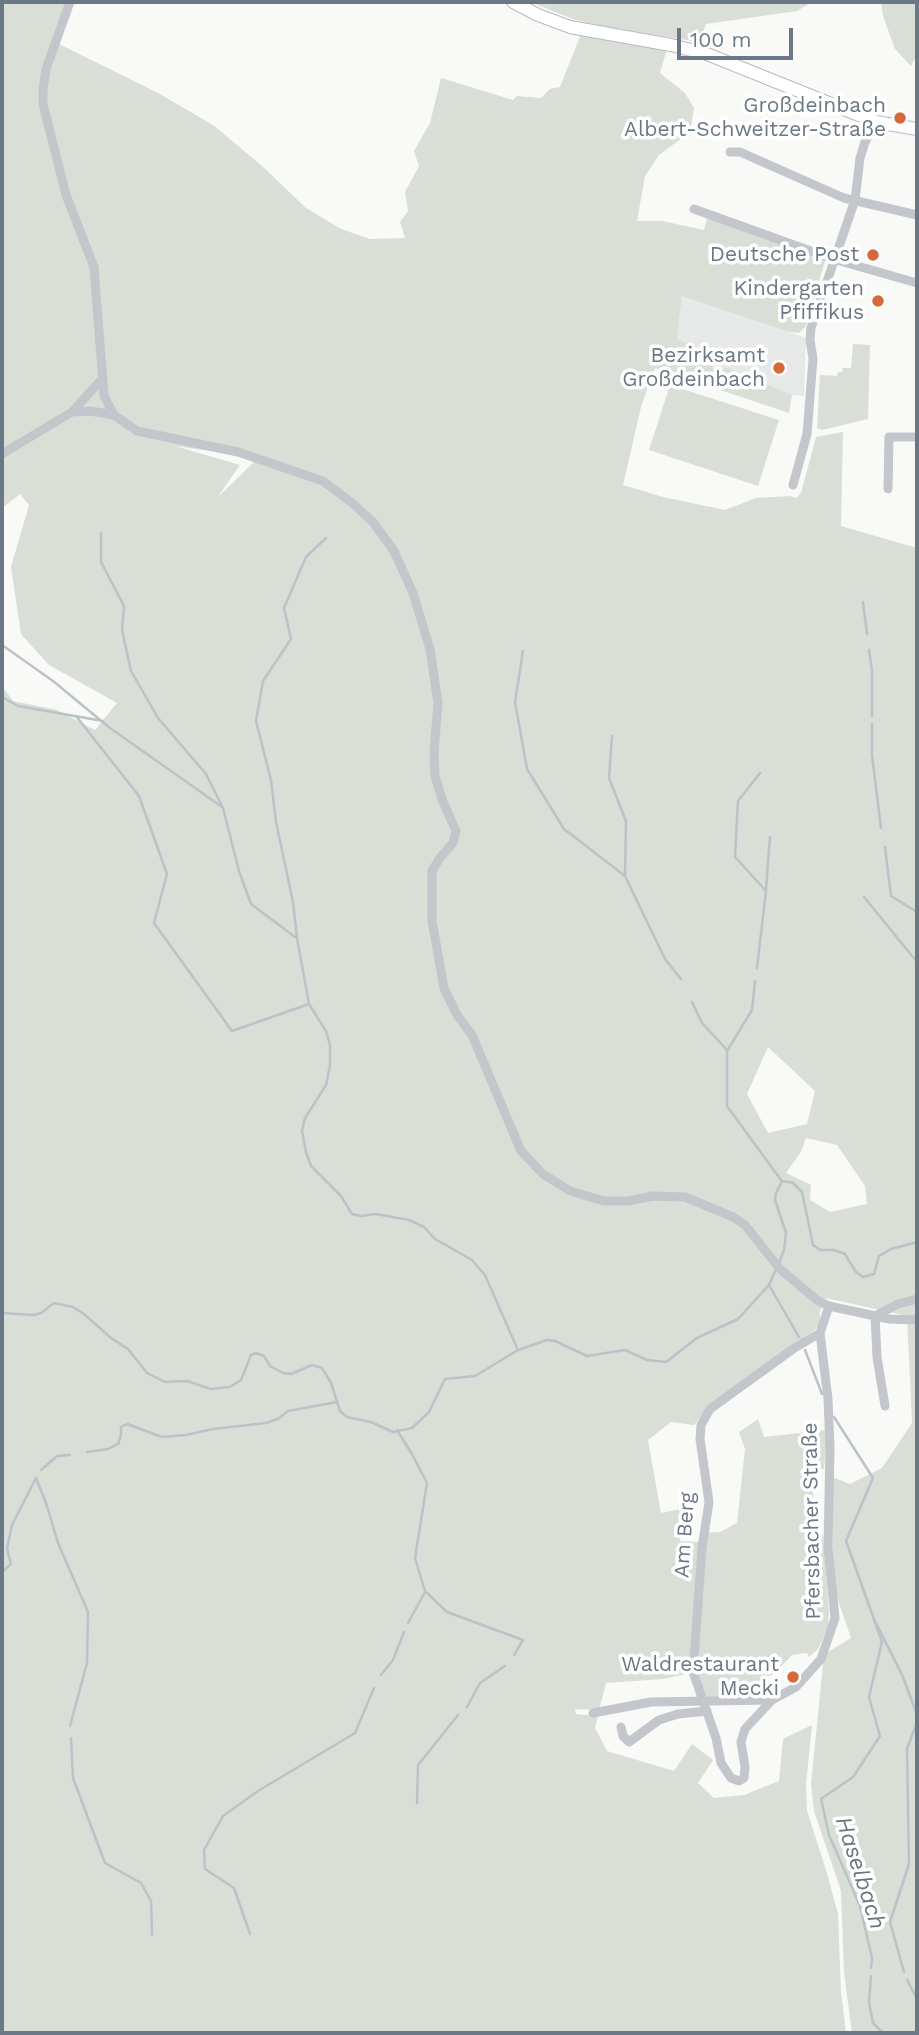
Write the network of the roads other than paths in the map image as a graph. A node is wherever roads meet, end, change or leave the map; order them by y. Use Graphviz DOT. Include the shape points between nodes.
graph roads {
  1 [pos="70,2"];
  2 [pos="513,2"];
  3 [pos="876,122"];
  4 [pos="917,129"];
  5 [pos="730,152"];
  6 [pos="855,200"];
  7 [pos="694,209"];
  8 [pos="917,215"];
  9 [pos="833,259"];
  10 [pos="917,283"];
  11 [pos="103,378"];
  12 [pos="72,412"];
  13 [pos="114,415"];
  14 [pos="917,438"];
  15 [pos="2,454"];
  16 [pos="793,485"];
  17 [pos="888,489"];
  18 [pos="917,1299"];
  19 [pos="829,1306"];
  20 [pos="875,1316"];
  21 [pos="917,1320"];
  22 [pos="820,1333"];
  23 [pos="885,1406"];
  24 [pos="772,1700"];
  25 [pos="705,1707"];
  26 [pos="593,1713"];
  27 [pos="621,1727"];
  28 [pos="744,1778"];
  1 -- 11 [label="street" via="46,69 43,104 66,195 94,267"];
  2 -- 3 [label="street" via="570,27 707,54"];
  3 -- 4 [label="street"];
  3 -- 6 [label="street" via="860,158"];
  5 -- 6 [label="street" via="740,152"];
  6 -- 8 [label="street"];
  6 -- 9 [label="street"];
  7 -- 9 [label="street"];
  9 -- 10 [label="street"];
  9 -- 16 [label="street" via="811,328 807,434"];
  11 -- 12 [label="street"];
  11 -- 13 [label="street" via="104,396"];
  12 -- 13 [label="street"];
  12 -- 15 [label="street"];
  13 -- 19 [label="street" via="137,431 238,452 323,481 373,522 394,551 430,649 438,703 435,776 456,831 453,844 432,871 432,921 444,988 472,1035 521,1151 543,1174 570,1191 604,1201 685,1197 733,1217 745,1225 777,1266"];
  14 -- 17 [label="street" via="889,437"];
  18 -- 20 [label="street"];
  19 -- 20 [label="street"];
  19 -- 22 [label="street, Pfersbacher Straße"];
  20 -- 21 [label="street"];
  20 -- 23 [label="street"];
  22 -- 24 [label="street, Pfersbacher Straße" via="828,1399 828,1548 835,1618 821,1659 796,1687"];
  22 -- 25 [label="street, Am Berg" via="710,1409 701,1424 709,1502 693,1672"];
  24 -- 25 [label="street"];
  24 -- 28 [label="street, Pfersbacher Straße" via="745,1729 741,1742"];
  25 -- 26 [label="street" via="651,1702"];
  25 -- 27 [label="street" via="659,1720 629,1742"];
  25 -- 28 [label="street, Am Berg" via="722,1763 731,1778"];
}
